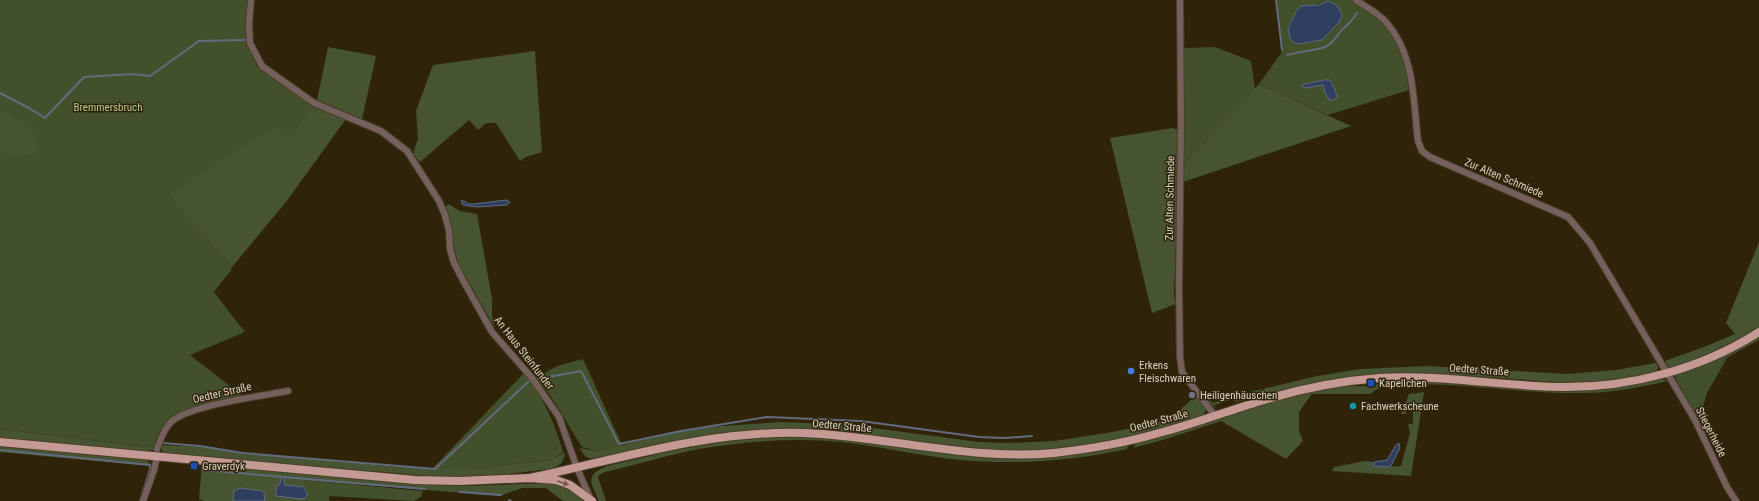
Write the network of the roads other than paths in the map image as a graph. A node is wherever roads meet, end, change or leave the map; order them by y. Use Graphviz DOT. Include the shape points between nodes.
graph roads {
  1 [pos="251,0"];
  2 [pos="1180,0"];
  3 [pos="1356,0"];
  4 [pos="1759,332"];
  5 [pos="1668,373"];
  6 [pos="288,391"];
  7 [pos="1215,416"];
  8 [pos="0,442"];
  9 [pos="157,452"];
  10 [pos="577,468"];
  11 [pos="530,478"];
  12 [pos="143,501"];
  13 [pos="592,501"];
  14 [pos="1736,501"];
  1 -- 10 [label="street, An Haus Steinfunder" via="250,43 262,66 314,103 381,131 406,151 439,201 445,215 452,256 464,282 492,332 532,378 559,417"];
  2 -- 7 [label="street, Zur Alten Schmiede" via="1180,358 1182,372"];
  3 -- 5 [label="street, Zur Alten Schmiede" via="1385,21 1401,42 1410,71 1418,141 1422,151 1430,158 1568,217 1590,243"];
  4 -- 5 [label="main road, Oedter Straße" via="1721,352"];
  5 -- 7 [label="main road, Oedter Straße" via="1611,384 1563,387 1437,378 1378,378 1295,391"];
  5 -- 14 [label="street, Stiegerheide"];
  6 -- 9 [label="street, Oedter Straße" via="204,407 186,414 171,422"];
  7 -- 10 [label="main road, Oedter Straße" via="1136,439 1050,453 988,454 825,434 776,433 682,444"];
  8 -- 9 [label="main road"];
  9 -- 11 [label="main road" via="416,480"];
  9 -- 12 [label="street" via="154,470"];
  10 -- 11 [label="main road"];
  10 -- 13 [label="street, An Haus Steinfunder"];
  11 -- 13 [label="main road, one-way" via="556,480 570,485"];
}
